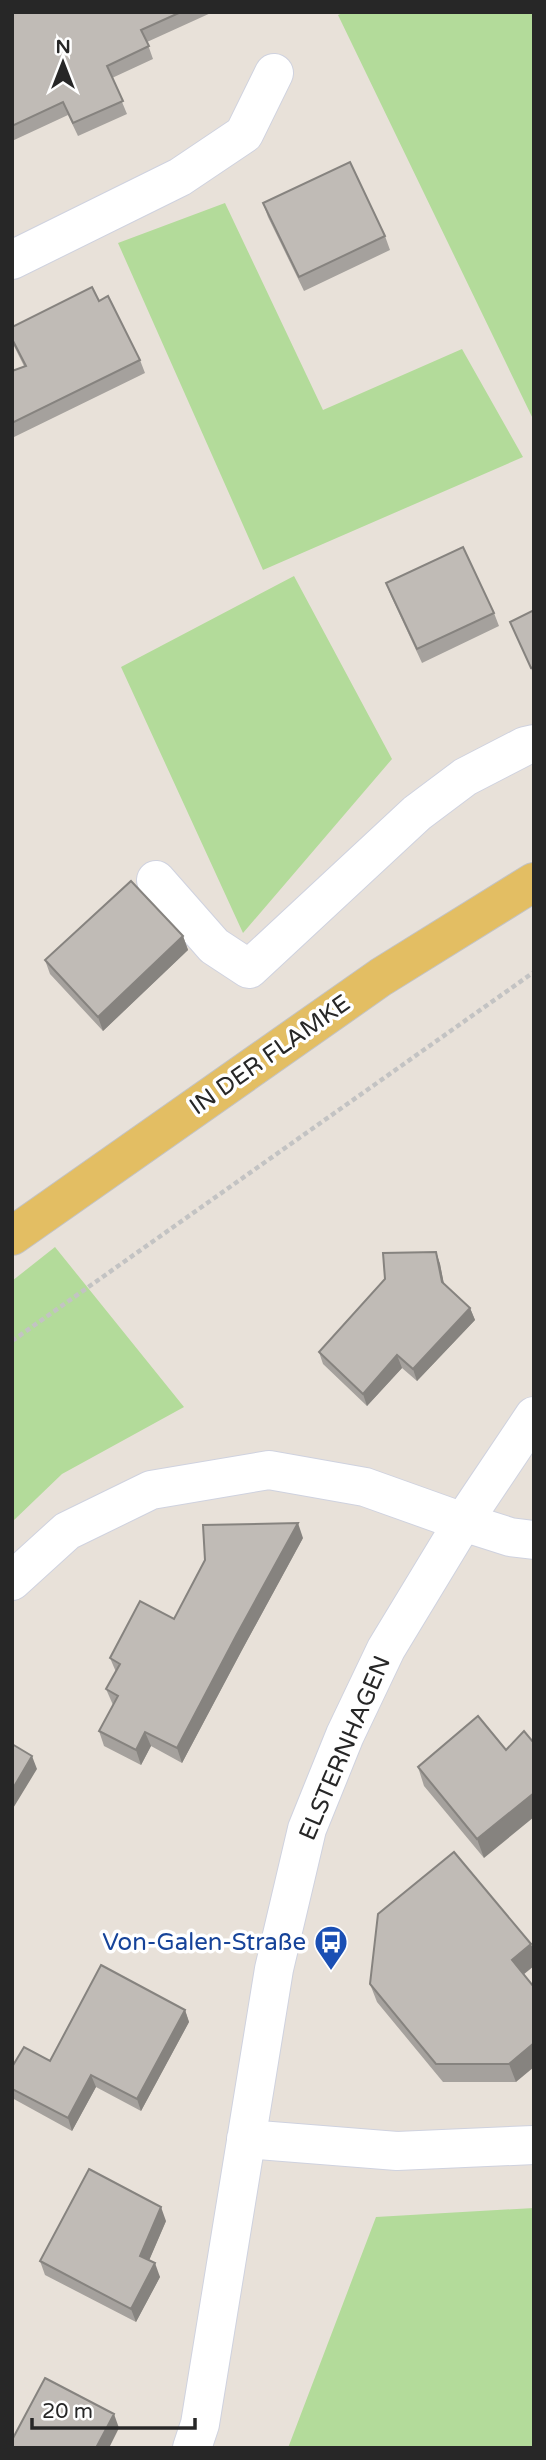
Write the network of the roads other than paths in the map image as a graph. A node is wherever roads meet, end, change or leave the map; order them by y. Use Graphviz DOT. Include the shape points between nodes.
graph roads {
  1 [pos="274,74"];
  2 [pos="12,260"];
  3 [pos="534,744"];
  4 [pos="156,880"];
  5 [pos="534,882"];
  6 [pos="12,1236"];
  7 [pos="534,1416"];
  8 [pos="463,1522"];
  9 [pos="534,1540"];
  10 [pos="12,1581"];
  11 [pos="246,2139"];
  12 [pos="534,2145"];
  13 [pos="192,2448"];
  1 -- 2 [label="street" via="244,134 180,177"];
  3 -- 4 [label="street" via="465,777 416,813 249,969 214,947"];
  5 -- 6 [label="main road, IN DER FLAMKE" via="381,977"];
  7 -- 8 [label="street, ELSTERNHAGEN"];
  8 -- 9 [label="street"];
  8 -- 10 [label="street" via="365,1487 269,1470 150,1490 67,1531"];
  8 -- 11 [label="street, ELSTERNHAGEN" via="386,1649 307,1829 274,1969"];
  11 -- 12 [label="street" via="397,2151"];
  11 -- 13 [label="street, ELSTERNHAGEN" via="200,2424"];
}
